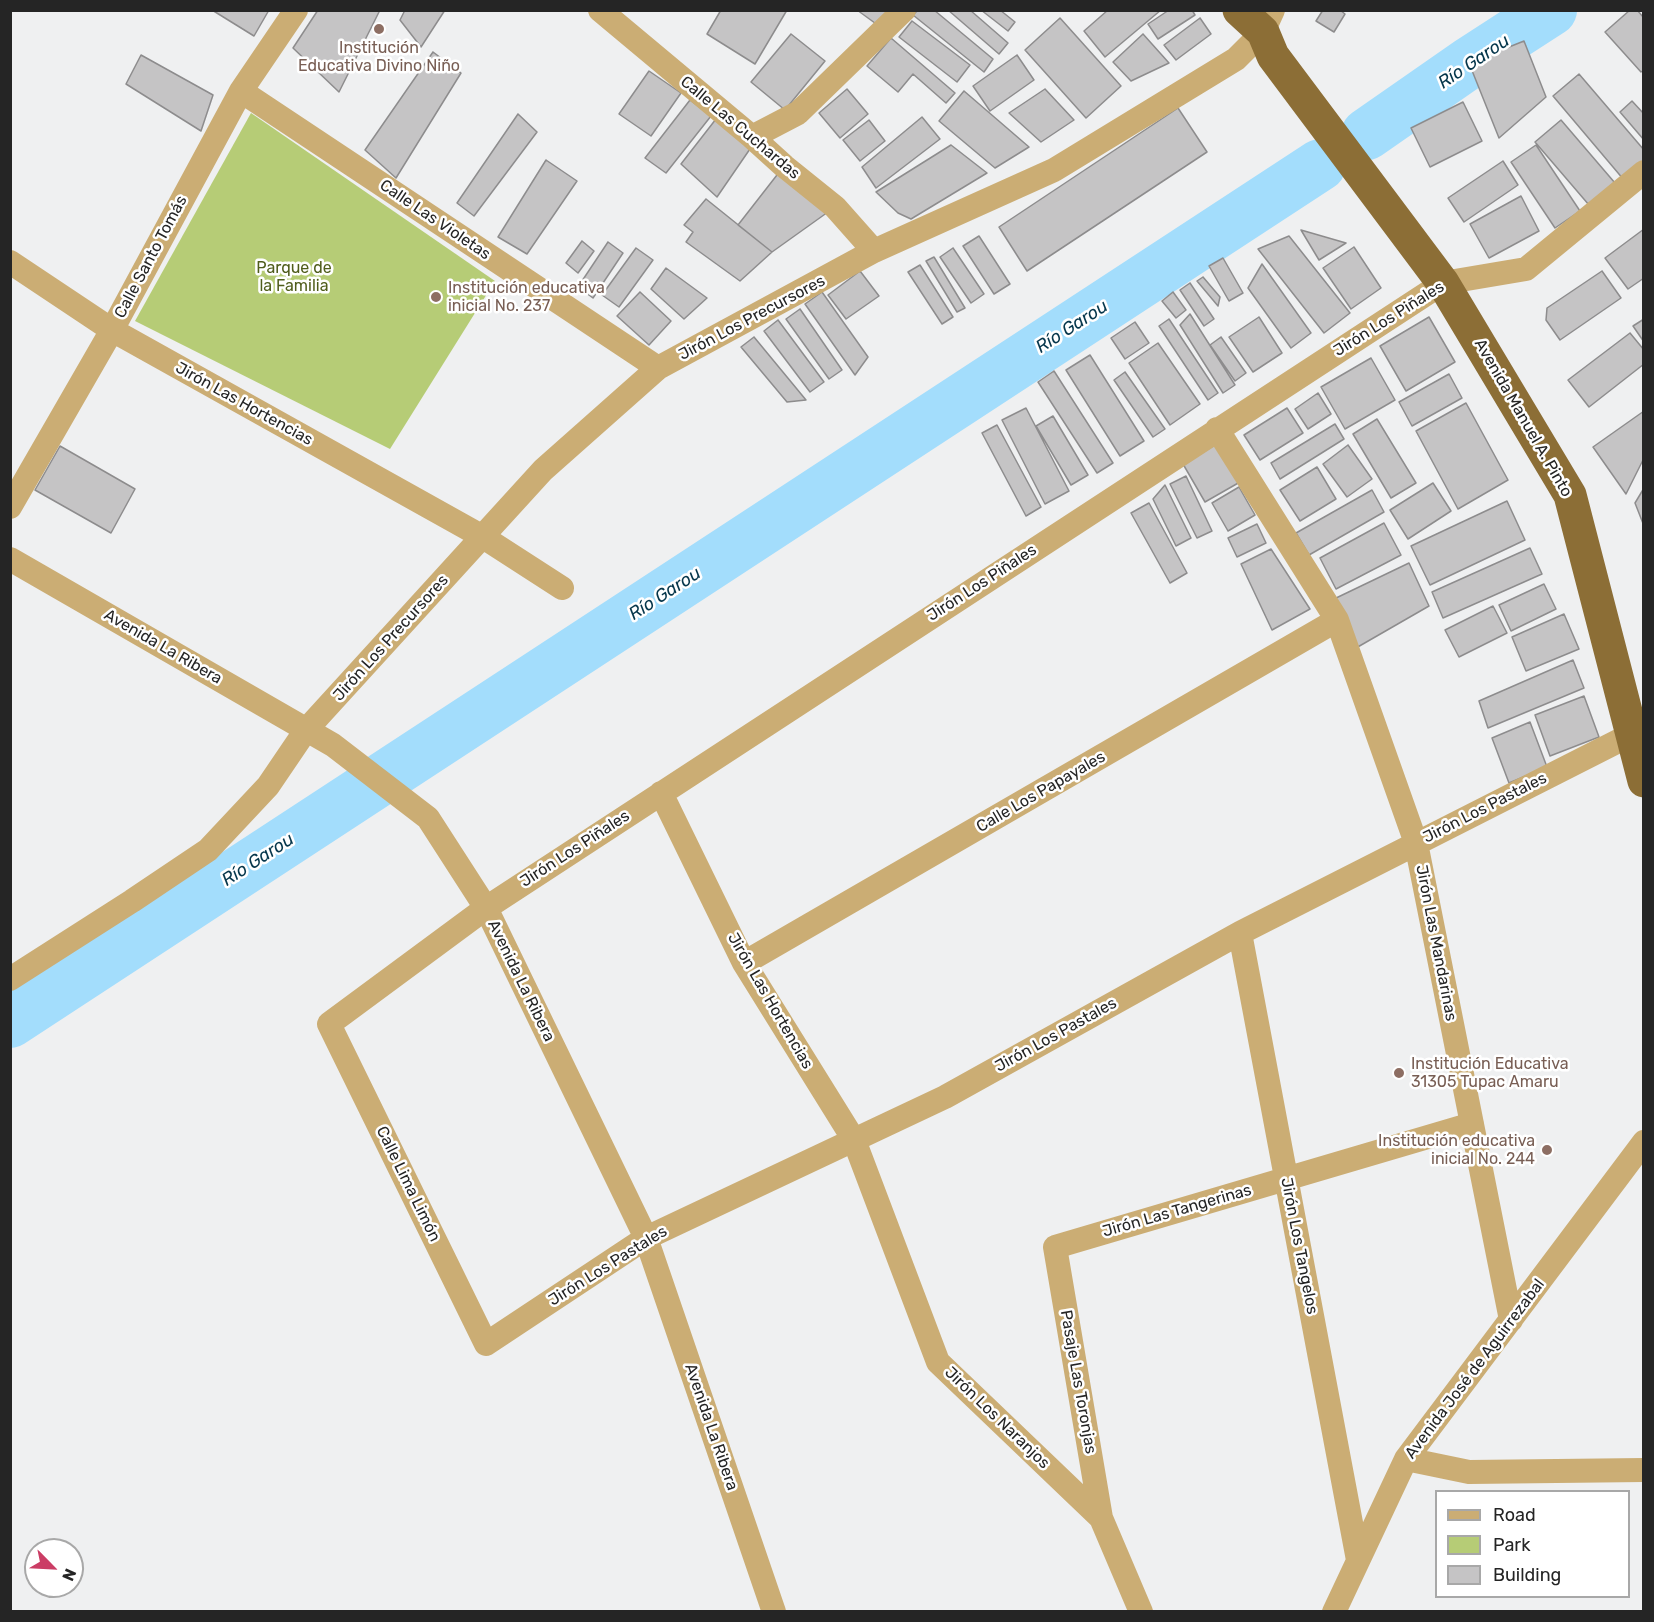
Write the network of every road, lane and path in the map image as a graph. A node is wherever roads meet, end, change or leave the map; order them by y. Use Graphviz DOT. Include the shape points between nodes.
graph roads {
  1 [pos="296,10"];
  2 [pos="600,10"];
  3 [pos="904,10"];
  4 [pos="1239,10"];
  5 [pos="1268,21"];
  6 [pos="241,92"];
  7 [pos="752,137"];
  8 [pos="1644,172"];
  9 [pos="873,251"];
  10 [pos="10,262"];
  11 [pos="1443,283"];
  12 [pos="112,330"];
  13 [pos="658,368"];
  14 [pos="1217,429"];
  15 [pos="10,507"];
  16 [pos="483,537"];
  17 [pos="10,559"];
  18 [pos="562,588"];
  19 [pos="1337,620"];
  20 [pos="306,730"];
  21 [pos="1637,731"];
  22 [pos="1644,781"];
  23 [pos="661,793"];
  24 [pos="1416,843"];
  25 [pos="486,908"];
  26 [pos="1240,933"];
  27 [pos="744,963"];
  28 [pos="10,979"];
  29 [pos="329,1024"];
  30 [pos="1472,1124"];
  31 [pos="854,1140"];
  32 [pos="1644,1142"];
  33 [pos="1286,1178"];
  34 [pos="646,1238"];
  35 [pos="1056,1246"];
  36 [pos="1511,1320"];
  37 [pos="486,1344"];
  38 [pos="1406,1459"];
  39 [pos="1644,1470"];
  40 [pos="1101,1518"];
  41 [pos="1358,1560"];
  42 [pos="774,1611"];
  43 [pos="1141,1611"];
  44 [pos="1334,1611"];
  1 -- 6 [label="street, Calle Santo Tomás"];
  2 -- 7 [label="street, Calle Las Cuchardas"];
  3 -- 7 [label="street" via="798,113"];
  4 -- 5 [label="highway"];
  5 -- 9 [label="street, Jirón Los Precursores" via="1236,59 1054,170"];
  5 -- 11 [label="highway, Avenida Manuel A. Pinto" via="1273,56"];
  6 -- 12 [label="street, Calle Santo Tomás"];
  6 -- 13 [label="street, Calle Las Violetas"];
  7 -- 9 [label="street, Calle Las Cuchardas" via="836,207"];
  8 -- 11 [label="street, Jirón Los Piñales" via="1526,269"];
  9 -- 13 [label="street, Jirón Los Precursores"];
  10 -- 12 [label="street, Jirón Las Hortencias"];
  11 -- 14 [label="street, Jirón Los Piñales"];
  11 -- 21 [label="highway, Avenida Manuel A. Pinto" via="1570,495"];
  12 -- 15 [label="street, Calle Santo Tomás"];
  12 -- 16 [label="street, Jirón Las Hortencias"];
  13 -- 16 [label="street, Jirón Los Precursores" via="543,470"];
  14 -- 19 [label="street, Jirón Las Mandarinas"];
  14 -- 23 [label="street, Jirón Los Piñales"];
  16 -- 18 [label="street, Jirón Las Hortencias"];
  16 -- 20 [label="street, Jirón Los Precursores"];
  17 -- 20 [label="street, Avenida La Ribera"];
  19 -- 24 [label="street, Jirón Las Mandarinas"];
  19 -- 27 [label="street, Calle Los Papayales"];
  20 -- 25 [label="street, Avenida La Ribera" via="333,745 428,818"];
  20 -- 28 [label="street, Jirón Los Precursores" via="268,786 208,850"];
  21 -- 22 [label="highway, Avenida Manuel A. Pinto"];
  21 -- 24 [label="street, Jirón Los Pastales"];
  23 -- 25 [label="street, Jirón Los Piñales"];
  23 -- 27 [label="street, Jirón Las Hortencias"];
  24 -- 26 [label="street, Jirón Los Pastales"];
  24 -- 30 [label="street, Jirón Las Mandarinas"];
  25 -- 29 [label="street, Jirón Los Piñales"];
  25 -- 34 [label="street, Avenida La Ribera"];
  26 -- 31 [label="street, Jirón Los Pastales" via="945,1097"];
  26 -- 33 [label="street, Jirón Los Tangelos"];
  27 -- 31 [label="street, Jirón Las Hortencias"];
  29 -- 37 [label="street, Calle Lima Limón"];
  30 -- 33 [label="street, Jirón Las Tangerinas"];
  30 -- 36 [label="street, Jirón Las Mandarinas"];
  31 -- 34 [label="street, Jirón Los Pastales"];
  31 -- 40 [label="street, Jirón Los Naranjos" via="938,1362"];
  32 -- 36 [label="street, Avenida José de Aguirrezabal"];
  33 -- 35 [label="street, Jirón Las Tangerinas"];
  33 -- 41 [label="street, Jirón Los Tangelos"];
  34 -- 37 [label="street, Jirón Los Pastales"];
  34 -- 42 [label="street, Avenida La Ribera"];
  35 -- 40 [label="street, Pasaje Las Toronjas"];
  36 -- 38 [label="street, Avenida José de Aguirrezabal"];
  38 -- 39 [label="street" via="1469,1472"];
  38 -- 41 [label="street, Avenida José de Aguirrezabal"];
  40 -- 43 [label="street, Jirón Los Naranjos"];
  41 -- 44 [label="street, Avenida José de Aguirrezabal"];
}
